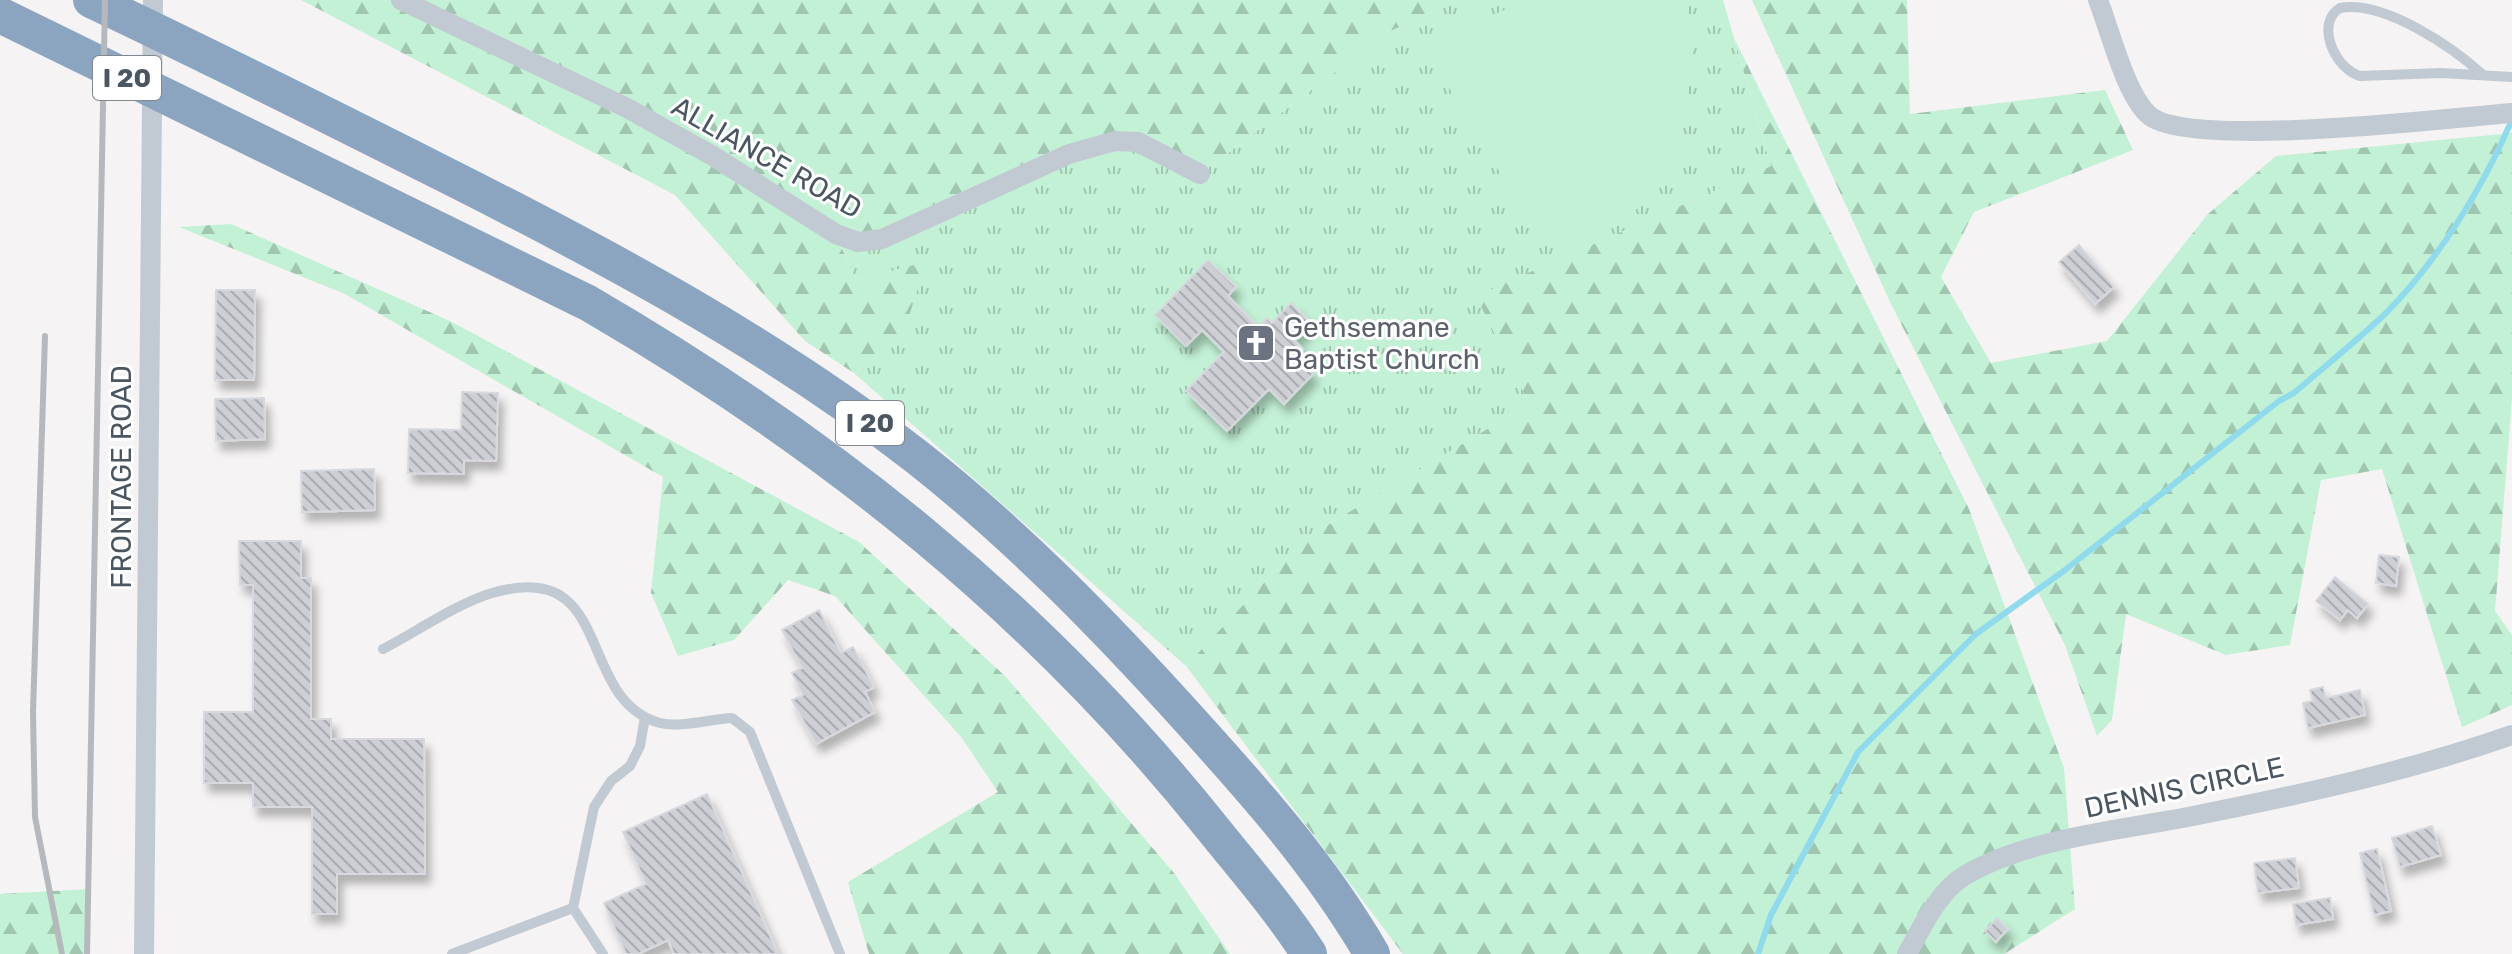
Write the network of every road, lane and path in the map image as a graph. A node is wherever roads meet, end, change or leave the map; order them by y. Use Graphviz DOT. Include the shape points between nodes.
graph roads {
  1 [pos="91,0"];
  2 [pos="153,0"];
  3 [pos="401,0"];
  4 [pos="2098,0"];
  5 [pos="15,22"];
  6 [pos="2483,75"];
  7 [pos="2512,77"];
  8 [pos="2512,113"];
  9 [pos="1200,174"];
  10 [pos="383,649"];
  11 [pos="645,717"];
  12 [pos="2512,735"];
  13 [pos="573,908"];
  14 [pos="144,954"];
  15 [pos="452,954"];
  16 [pos="603,954"];
  17 [pos="840,954"];
  18 [pos="1309,954"];
  19 [pos="1372,954"];
  20 [pos="1907,954"];
  1 -- 19 [label="highway, I 20" via="588,246 706,313 918,459 1061,581 1113,634 1308,856"];
  2 -- 14 [label="street, FRONTAGE ROAD"];
  3 -- 9 [label="street, ALLIANCE ROAD" via="627,108 726,163 836,234 858,242 882,239 1069,154 1115,141 1138,142"];
  4 -- 8 [label="street" via="2138,100 2151,117 2173,125 2221,131 2301,129"];
  5 -- 18 [label="highway, I 20" via="588,303 740,396 875,493 1001,600 1144,745"];
  6 -- 6 [label="lane" via="2348,72 2332,51 2331,18 2349,3 2386,7 2422,24"];
  6 -- 7 [label="lane"];
  10 -- 11 [label="lane" via="490,594 525,586 555,590 573,604 616,688"];
  11 -- 13 [label="lane" via="630,766 611,781 594,807"];
  11 -- 17 [label="lane" via="662,724 732,718 750,732"];
  12 -- 20 [label="street, DENNIS CIRCLE" via="2334,784 2007,857 1962,877 1944,894"];
  13 -- 15 [label="lane"];
  13 -- 16 [label="lane"];
}
